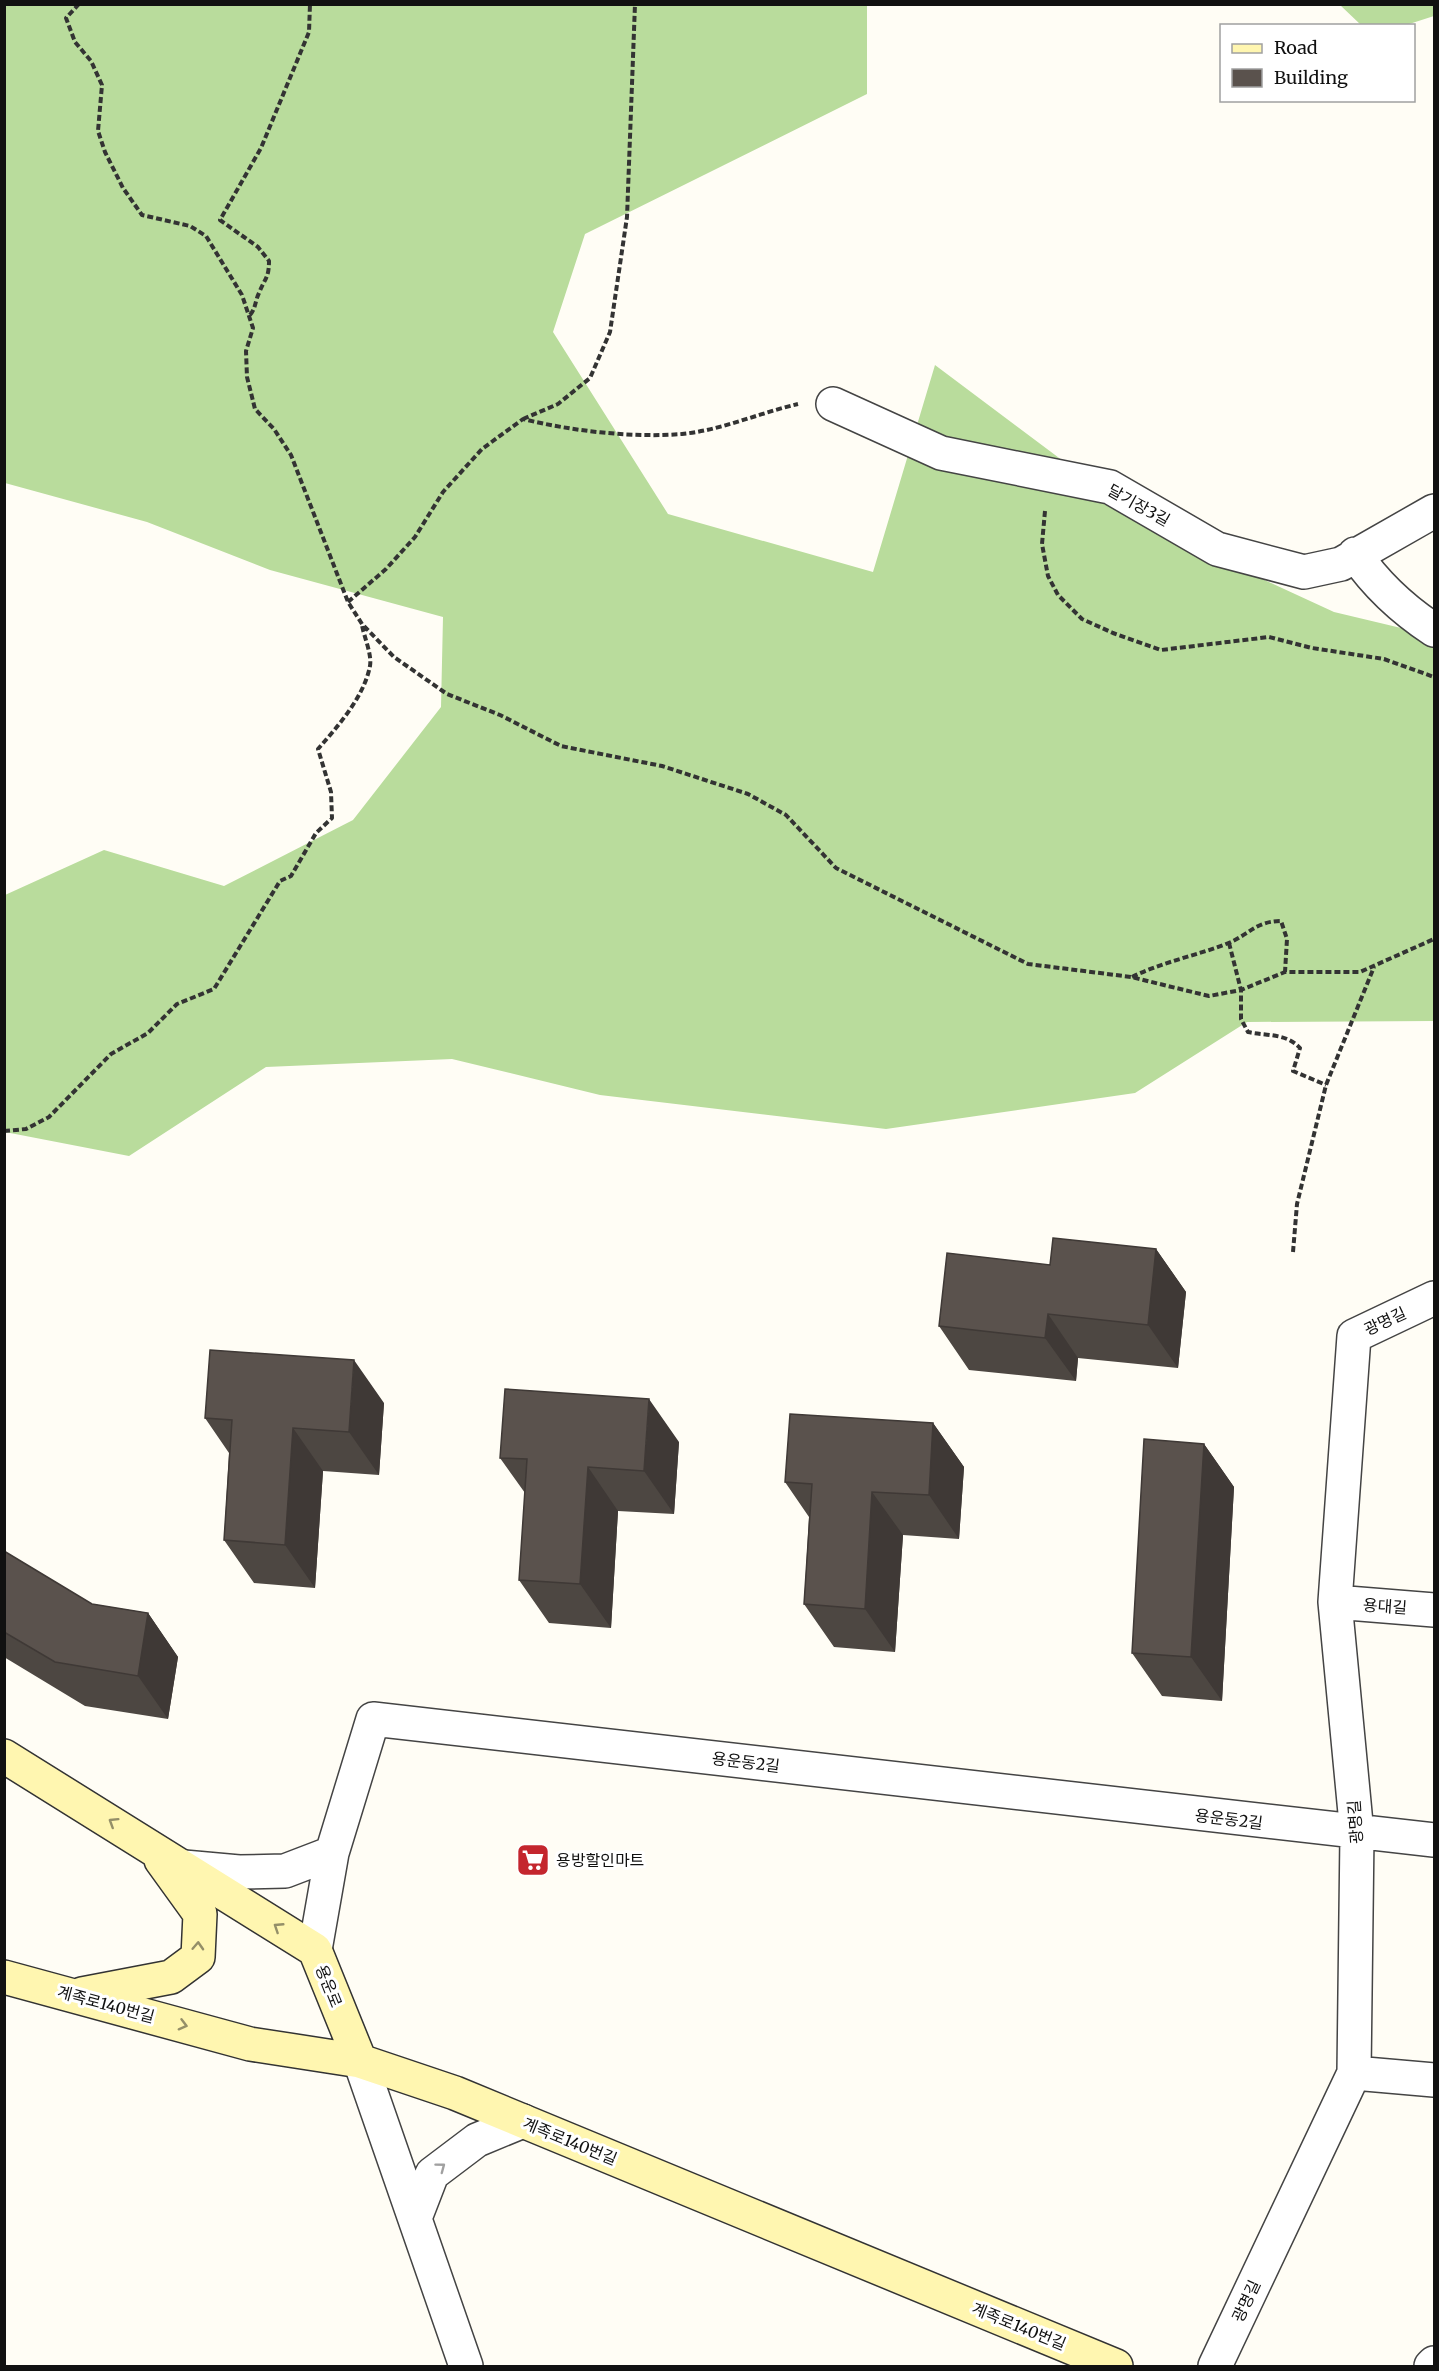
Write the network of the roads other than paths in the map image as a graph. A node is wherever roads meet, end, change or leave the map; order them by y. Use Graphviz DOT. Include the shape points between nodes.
graph roads {
  1 [pos="833,404"];
  2 [pos="1434,511"];
  3 [pos="1355,554"];
  4 [pos="1434,630"];
  5 [pos="1434,1298"];
  6 [pos="1335,1602"];
  7 [pos="1434,1610"];
  8 [pos="4,1756"];
  9 [pos="1357,1833"];
  10 [pos="1434,1840"];
  11 [pos="150,1845"];
  12 [pos="332,1853"];
  13 [pos="184,1867"];
  14 [pos="315,1950"];
  15 [pos="4,1977"];
  16 [pos="75,1996"];
  17 [pos="360,2061"];
  18 [pos="1354,2073"];
  19 [pos="1434,2080"];
  20 [pos="523,2121"];
  21 [pos="415,2218"];
  22 [pos="466,2367"];
  23 [pos="1116,2367"];
  24 [pos="1215,2367"];
  1 -- 3 [label="street, 달기장3길" via="941,453 1110,487 1217,549 1304,572 1341,564"];
  2 -- 3 [label="street, 달기장3길"];
  3 -- 4 [label="street" via="1372,580 1408,613"];
  5 -- 6 [label="street, 광명길" via="1354,1336"];
  6 -- 7 [label="street, 용대길"];
  6 -- 9 [label="street, 광명길"];
  11 -- 8 [label="main road, 용운로, one-way"];
  9 -- 10 [label="street"];
  9 -- 12 [label="street, 용운동2길" via="373,1719"];
  9 -- 18 [label="street, 광명길"];
  11 -- 13 [label="main road, 용운로"];
  16 -- 11 [label="main road, one-way" via="171,1977 198,1957 200,1914"];
  12 -- 13 [label="street" via="285,1871"];
  12 -- 14 [label="street, 용운동2길"];
  14 -- 13 [label="main road, 용운로, one-way"];
  14 -- 17 [label="main road, 용운로"];
  15 -- 16 [label="main road, 계족로140번길"];
  16 -- 17 [label="main road, 계족로140번길, one-way" via="250,2044"];
  17 -- 20 [label="main road, 계족로140번길" via="454,2092"];
  17 -- 21 [label="street, 용운로"];
  18 -- 19 [label="street"];
  18 -- 24 [label="street, 광명길"];
  21 -- 20 [label="street, one-way" via="432,2174 477,2140"];
  20 -- 23 [label="main road, 계족로140번길"];
  21 -- 22 [label="street, 용운로"];
}
